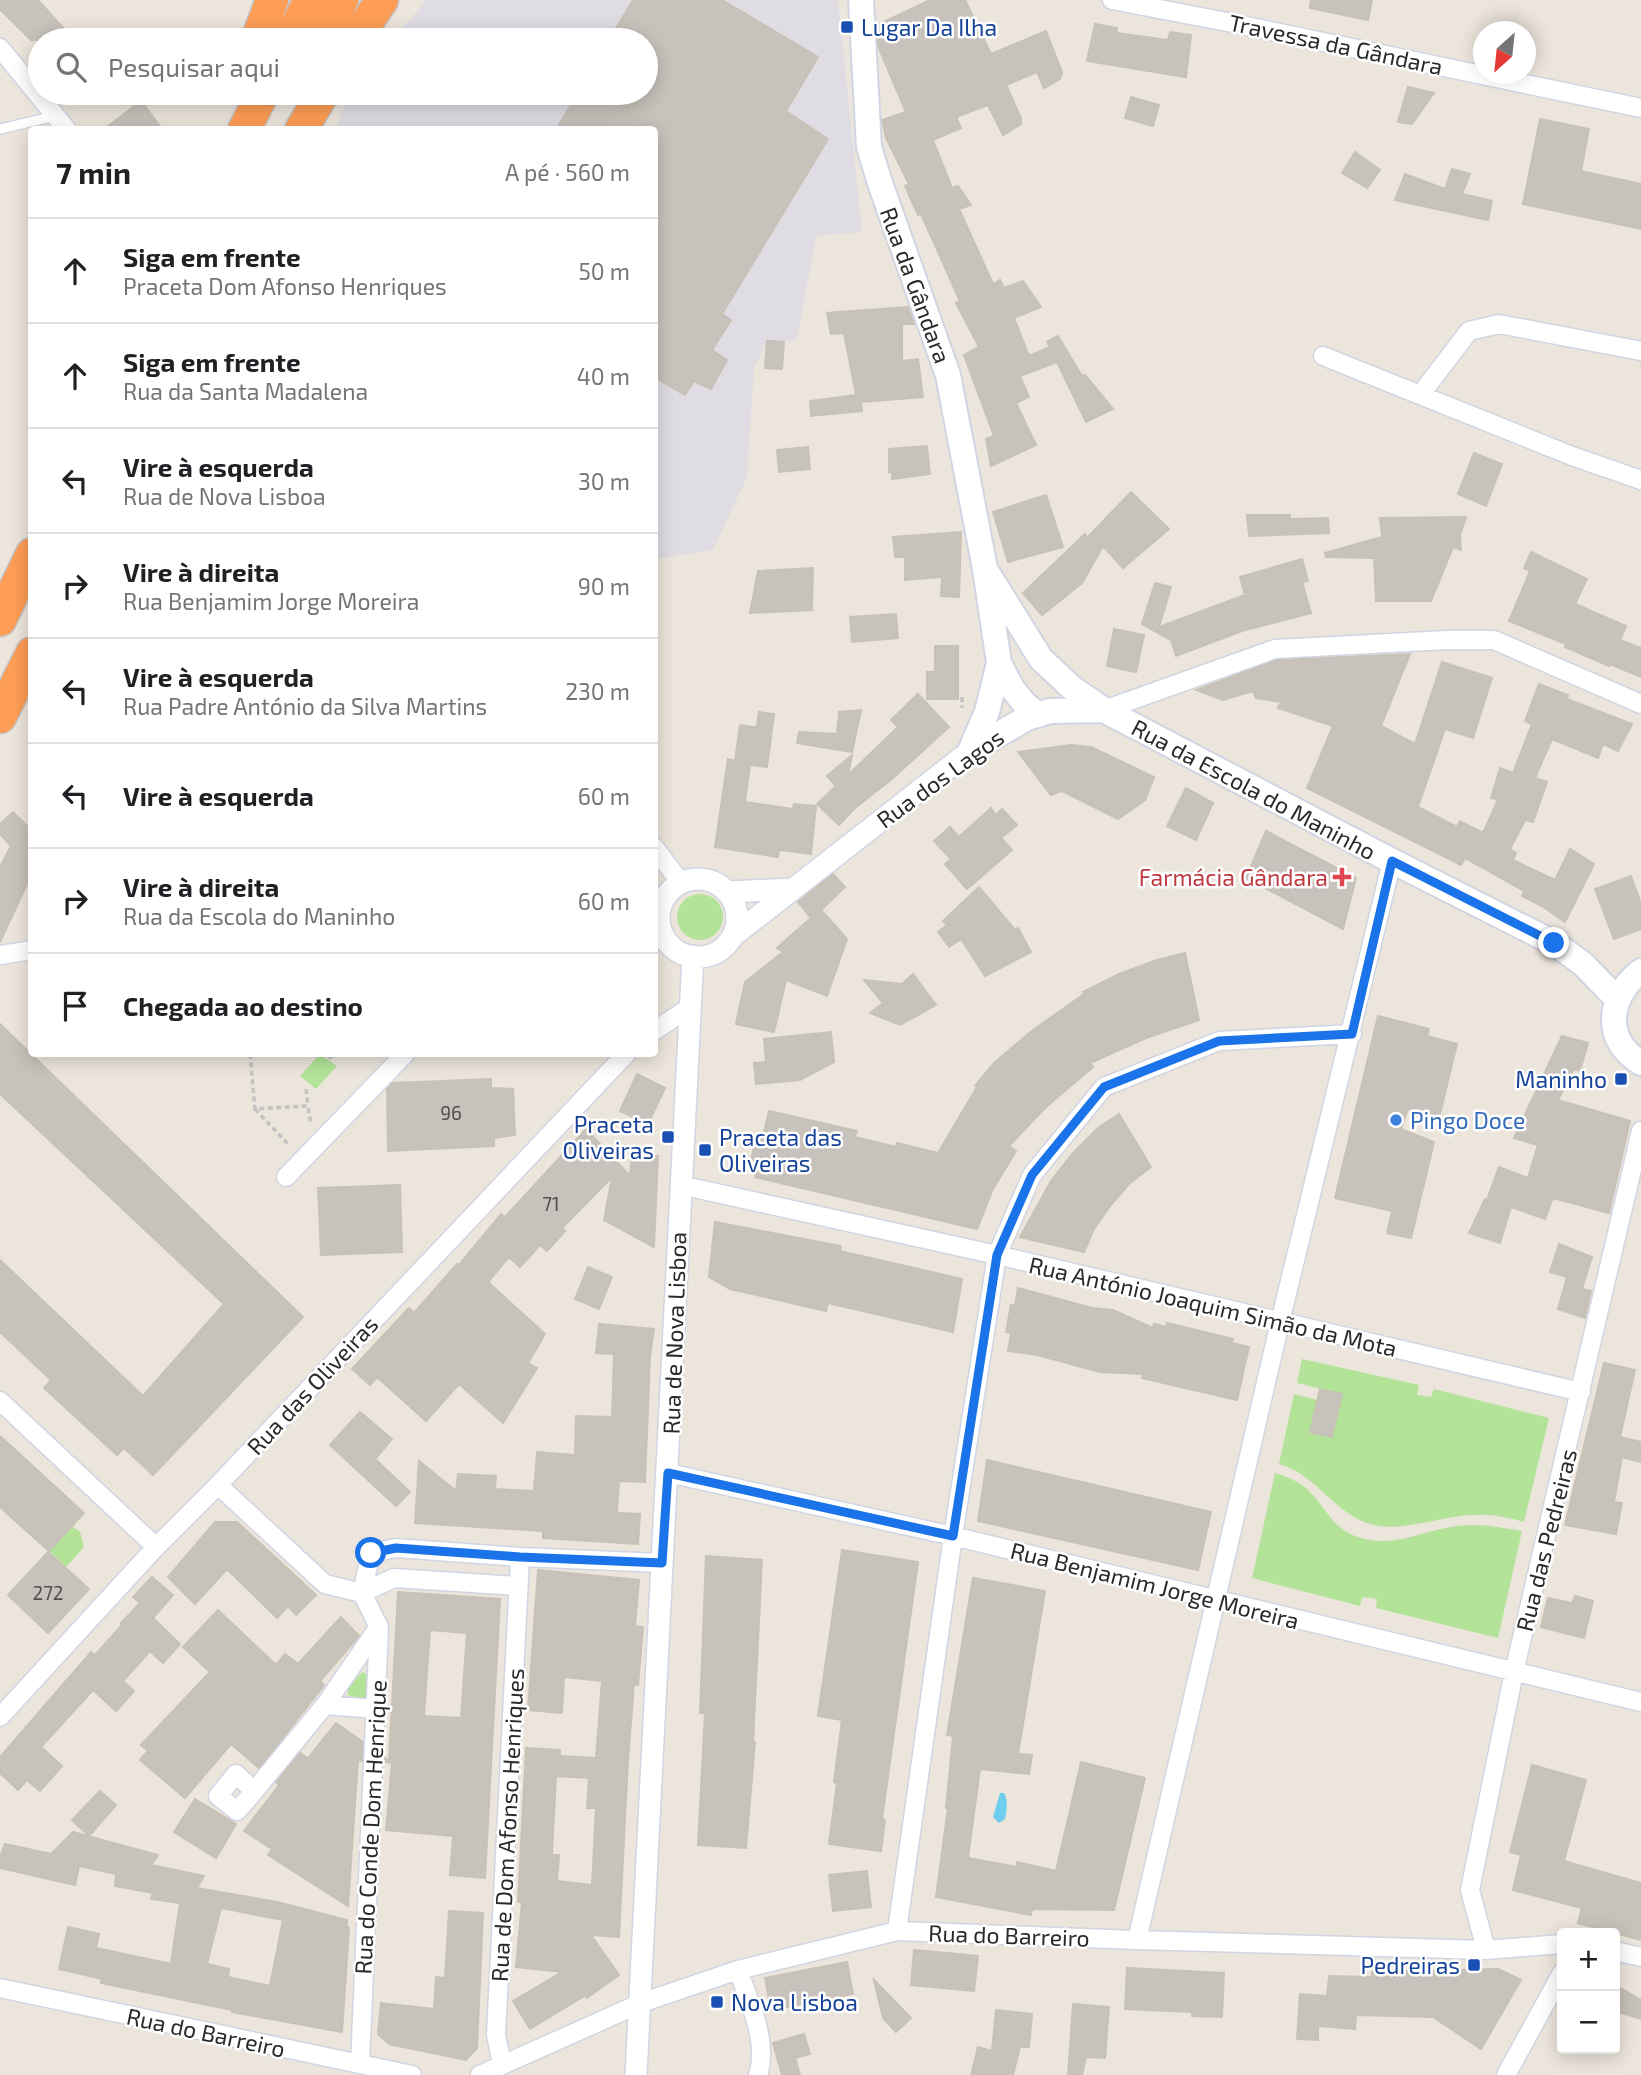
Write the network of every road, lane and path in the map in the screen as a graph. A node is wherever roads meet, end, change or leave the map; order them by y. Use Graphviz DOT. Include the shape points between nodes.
graph roads {
  1 [pos="272,0"];
  2 [pos="310,0"];
  3 [pos="342,0"];
  4 [pos="382,0"];
  5 [pos="861,0"];
  6 [pos="1112,0"];
  7 [pos="262,28"];
  8 [pos="295,28"];
  9 [pos="329,28"];
  10 [pos="363,28"];
  11 [pos="0,48"];
  12 [pos="28,82"];
  13 [pos="47,105"];
  14 [pos="233,105"];
  15 [pos="257,105"];
  16 [pos="292,105"];
  17 [pos="316,105"];
  18 [pos="1641,108"];
  19 [pos="61,122"];
  20 [pos="225,126"];
  21 [pos="246,126"];
  22 [pos="282,126"];
  23 [pos="303,126"];
  24 [pos="0,129"];
  25 [pos="1641,351"];
  26 [pos="1323,356"];
  27 [pos="1420,394"];
  28 [pos="1641,480"];
  29 [pos="28,562"];
  30 [pos="985,569"];
  31 [pos="0,620"];
  32 [pos="1041,659"];
  33 [pos="999,663"];
  34 [pos="27,668"];
  35 [pos="962,697"];
  36 [pos="1641,704"];
  37 [pos="962,708"];
  38 [pos="1104,710"];
  39 [pos="1038,715"];
  40 [pos="0,717"];
  41 [pos="970,751"];
  42 [pos="658,852"];
  43 [pos="1392,861"];
  44 [pos="681,883"];
  45 [pos="793,888"];
  46 [pos="728,892"];
  47 [pos="658,912"];
  48 [pos="658,920"];
  49 [pos="733,936"];
  50 [pos="28,951"];
  51 [pos="0,955"];
  52 [pos="693,956"];
  53 [pos="1641,971"];
  54 [pos="1617,999"];
  55 [pos="690,1007"];
  56 [pos="658,1028"];
  57 [pos="1352,1034"];
  58 [pos="250,1057"];
  59 [pos="402,1057"];
  60 [pos="623,1057"];
  61 [pos="1641,1063"];
  62 [pos="306,1089"];
  63 [pos="308,1106"];
  64 [pos="256,1110"];
  65 [pos="1641,1131"];
  66 [pos="309,1153"];
  67 [pos="286,1178"];
  68 [pos="680,1185"];
  69 [pos="997,1255"];
  70 [pos="1280,1322"];
  71 [pos="1581,1392"];
  72 [pos="0,1401"];
  73 [pos="668,1473"];
  74 [pos="218,1485"];
  75 [pos="953,1536"];
  76 [pos="156,1547"];
  77 [pos="396,1548"];
  78 [pos="520,1557"];
  79 [pos="662,1563"];
  80 [pos="394,1578"];
  81 [pos="519,1586"];
  82 [pos="362,1594"];
  83 [pos="1217,1600"];
  84 [pos="379,1626"];
  85 [pos="1514,1672"];
  86 [pos="1641,1702"];
  87 [pos="325,1705"];
  88 [pos="376,1709"];
  89 [pos="0,1717"];
  90 [pos="254,1791"];
  91 [pos="897,1931"];
  92 [pos="1137,1941"];
  93 [pos="1557,1944"];
  94 [pos="1486,1950"];
  95 [pos="1620,1952"];
  96 [pos="1641,1957"];
  97 [pos="738,1970"];
  98 [pos="1557,1982"];
  99 [pos="0,1988"];
  100 [pos="641,2003"];
  101 [pos="360,2064"];
  102 [pos="502,2064"];
  103 [pos="412,2075"];
  104 [pos="480,2075"];
  105 [pos="636,2075"];
  106 [pos="758,2075"];
  107 [pos="1506,2075"];
  1 -- 7 [label="highway"];
  2 -- 8 [label="highway"];
  3 -- 9 [label="highway"];
  4 -- 10 [label="highway"];
  5 -- 30 [label="main road, Rua da Gândara" via="869,147 948,375"];
  6 -- 18 [label="street, Travessa da Gândara"];
  11 -- 12 [label="street"];
  13 -- 19 [label="street"];
  14 -- 20 [label="highway"];
  15 -- 21 [label="highway"];
  16 -- 22 [label="highway"];
  17 -- 23 [label="highway"];
  19 -- 24 [label="lane"];
  25 -- 27 [label="street" via="1499,324 1469,331"];
  26 -- 27 [label="street"];
  27 -- 28 [label="street"];
  29 -- 31 [label="highway"];
  30 -- 32 [label="main road, Rua da Gândara"];
  30 -- 33 [label="main road, Rua da Gândara"];
  32 -- 38 [label="main road, Rua da Gândara"];
  32 -- 39 [label="main road, Rua da Gândara" via="1045,690"];
  33 -- 39 [label="main road, Rua da Gândara" via="1012,688"];
  33 -- 41 [label="main road, Rua da Gândara" via="987,712"];
  34 -- 40 [label="highway"];
  35 -- 37 [label="path"];
  36 -- 38 [label="street" via="1494,640 1447,640 1275,649"];
  38 -- 39 [label="main road, Rua dos Lagos"];
  38 -- 43 [label="main road, Rua da Escola do Maninho"];
  39 -- 41 [label="main road, Rua dos Lagos"];
  41 -- 45 [label="street, Rua dos Lagos"];
  42 -- 44 [label="street"];
  43 -- 54 [label="main road, Rua da Escola do Maninho" via="1554,943 1583,964"];
  43 -- 57 [label="street"];
  44 -- 46 [label="street" via="701,879"];
  44 -- 47 [label="street" via="672,888"];
  45 -- 46 [label="street"];
  45 -- 49 [label="street"];
  46 -- 49 [label="street" via="737,921"];
  48 -- 52 [label="street" via="668,943"];
  49 -- 52 [label="street" via="710,955"];
  50 -- 51 [label="street"];
  52 -- 55 [label="street, Rua de Nova Lisboa"];
  53 -- 54 [label="main road"];
  54 -- 61 [label="main road" via="1614,1026 1619,1041"];
  55 -- 56 [label="street"];
  55 -- 68 [label="street, Rua de Nova Lisboa"];
  57 -- 69 [label="street" via="1219,1041 1104,1087 1032,1175"];
  57 -- 70 [label="street"];
  58 -- 64 [label="path"];
  59 -- 66 [label="street"];
  60 -- 74 [label="street, Rua das Oliveiras"];
  62 -- 63 [label="path"];
  63 -- 64 [label="path"];
  63 -- 66 [label="path"];
  64 -- 66 [label="path"];
  65 -- 71 [label="street, Rua das Pedreiras"];
  66 -- 67 [label="street"];
  68 -- 69 [label="street, Rua António Joaquim Simão da Mota"];
  68 -- 73 [label="street, Rua de Nova Lisboa"];
  69 -- 70 [label="street, Rua António Joaquim Simão da Mota"];
  69 -- 75 [label="street"];
  70 -- 71 [label="street, Rua António Joaquim Simão da Mota"];
  70 -- 83 [label="street"];
  71 -- 85 [label="street, Rua das Pedreiras"];
  72 -- 76 [label="street"];
  73 -- 75 [label="street, Rua Benjamim Jorge Moreira"];
  73 -- 79 [label="street, Rua de Nova Lisboa"];
  74 -- 76 [label="street, Rua das Oliveiras"];
  74 -- 82 [label="street" via="326,1584"];
  75 -- 83 [label="street, Rua Benjamim Jorge Moreira"];
  75 -- 91 [label="street"];
  76 -- 89 [label="street, Rua das Oliveiras"];
  77 -- 78 [label="street"];
  77 -- 80 [label="street"];
  77 -- 82 [label="street" via="371,1553"];
  78 -- 79 [label="street"];
  78 -- 81 [label="street, Rua de Dom Afonso Henriques"];
  79 -- 100 [label="street, Rua de Nova Lisboa"];
  80 -- 81 [label="street"];
  80 -- 82 [label="street"];
  81 -- 102 [label="street, Rua de Dom Afonso Henriques" via="496,2035"];
  82 -- 84 [label="street"];
  83 -- 85 [label="street, Rua Benjamim Jorge Moreira"];
  83 -- 92 [label="street"];
  84 -- 87 [label="street"];
  84 -- 88 [label="street, Rua do Conde Dom Henrique"];
  85 -- 86 [label="street, Rua Benjamim Jorge Moreira"];
  85 -- 94 [label="street, Rua das Pedreiras" via="1470,1890"];
  87 -- 88 [label="street"];
  87 -- 90 [label="street"];
  88 -- 101 [label="street, Rua do Conde Dom Henrique"];
  91 -- 92 [label="street, Rua do Barreiro"];
  91 -- 97 [label="street, Rua do Barreiro"];
  92 -- 94 [label="street, Rua do Barreiro"];
  93 -- 94 [label="street, Rua do Barreiro"];
  95 -- 96 [label="street"];
  97 -- 100 [label="street, Rua do Barreiro"];
  97 -- 106 [label="street" via="756,2025 762,2063"];
  98 -- 107 [label="street"];
  99 -- 101 [label="street, Rua do Barreiro"];
  100 -- 102 [label="street, Rua do Barreiro"];
  100 -- 105 [label="street, Rua de Nova Lisboa"];
  101 -- 103 [label="street, Rua do Barreiro"];
  102 -- 104 [label="street, Rua do Barreiro"];
}
